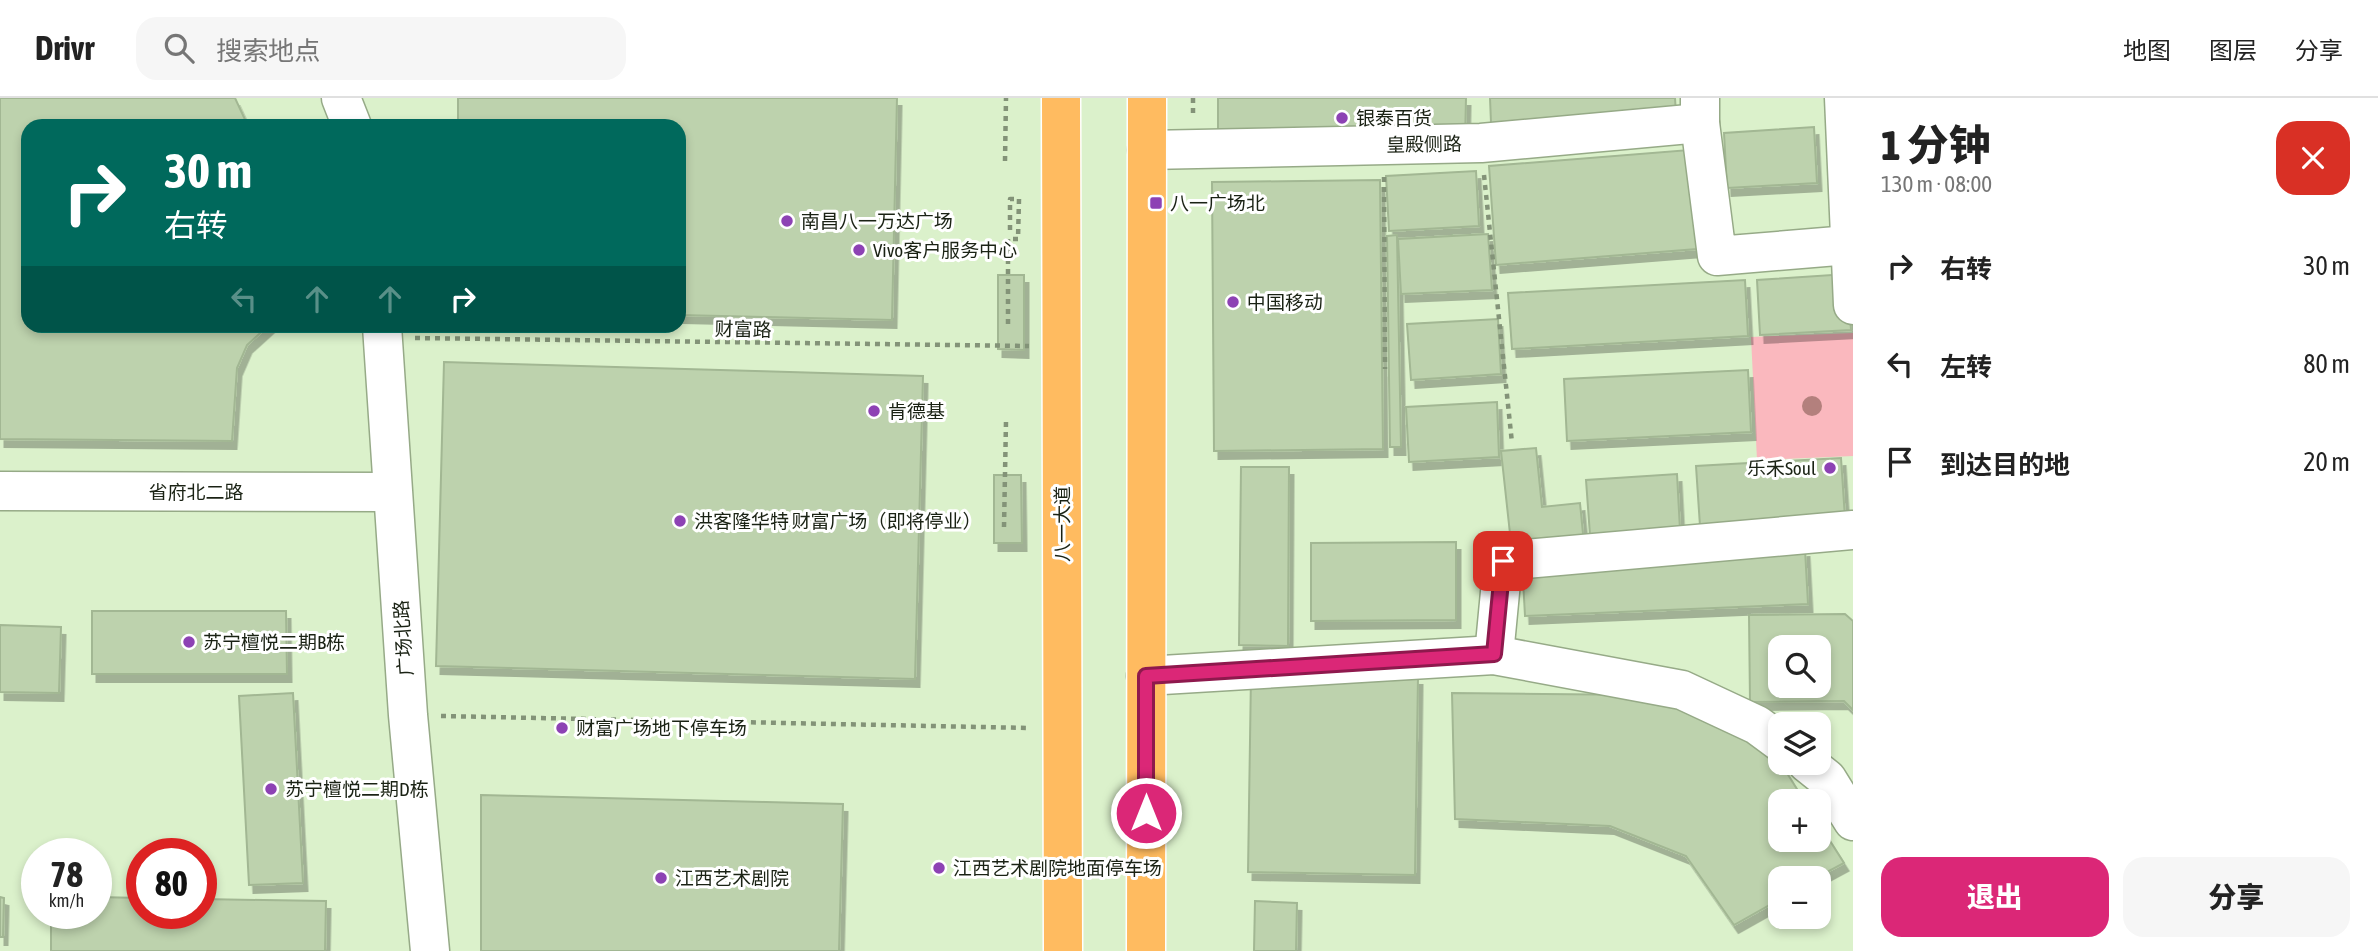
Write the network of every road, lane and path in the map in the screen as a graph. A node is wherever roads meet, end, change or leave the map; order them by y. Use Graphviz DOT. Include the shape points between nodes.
graph roads {
  1 [pos="341,98"];
  2 [pos="1006,98"];
  3 [pos="1061,98"];
  4 [pos="1147,98"];
  5 [pos="1844,98"];
  6 [pos="1700,111"];
  7 [pos="349,119"];
  8 [pos="1480,143"];
  9 [pos="1384,145"];
  10 [pos="1147,150"];
  11 [pos="1005,161"];
  12 [pos="1010,232"];
  13 [pos="1849,245"];
  14 [pos="1853,306"];
  15 [pos="1007,324"];
  16 [pos="382,333"];
  17 [pos="427,333"];
  18 [pos="1062,347"];
  19 [pos="1385,369"];
  20 [pos="1006,421"];
  21 [pos="1512,443"];
  22 [pos="0,491"];
  23 [pos="392,492"];
  24 [pos="1004,527"];
  25 [pos="1853,530"];
  26 [pos="1494,654"];
  27 [pos="1146,676"];
  28 [pos="408,715"];
  29 [pos="1062,728"];
  30 [pos="1768,734"];
  31 [pos="1822,775"];
  32 [pos="1853,821"];
  33 [pos="430,951"];
  34 [pos="1063,951"];
  35 [pos="1146,951"];
  1 -- 7 [label="street"];
  2 -- 11 [label="path"];
  3 -- 18 [label="highway, 八一大道"];
  4 -- 10 [label="highway"];
  5 -- 13 [label="street"];
  6 -- 8 [label="street, 皇殿侧路"];
  6 -- 13 [label="street, 皇殿侧路" via="1717,256"];
  8 -- 9 [label="street, 皇殿侧路"];
  8 -- 21 [label="path"];
  9 -- 10 [label="street, 皇殿侧路"];
  9 -- 19 [label="path"];
  10 -- 27 [label="highway"];
  12 -- 15 [label="path" via="1010,199 1019,199 1018,240 1008,239"];
  13 -- 14 [label="street"];
  16 -- 23 [label="street, 广场北路"];
  17 -- 18 [label="path, 财富路"];
  18 -- 29 [label="highway, 八一大道"];
  20 -- 24 [label="path"];
  22 -- 23 [label="street, 省府北二路"];
  23 -- 28 [label="street, 广场北路"];
  25 -- 26 [label="street" via="1503,561"];
  26 -- 27 [label="street"];
  26 -- 30 [label="street" via="1682,690"];
  27 -- 35 [label="highway"];
  28 -- 29 [label="path"];
  28 -- 33 [label="street, 广场北路"];
  29 -- 34 [label="highway, 八一大道"];
  31 -- 32 [label="street"];
}
